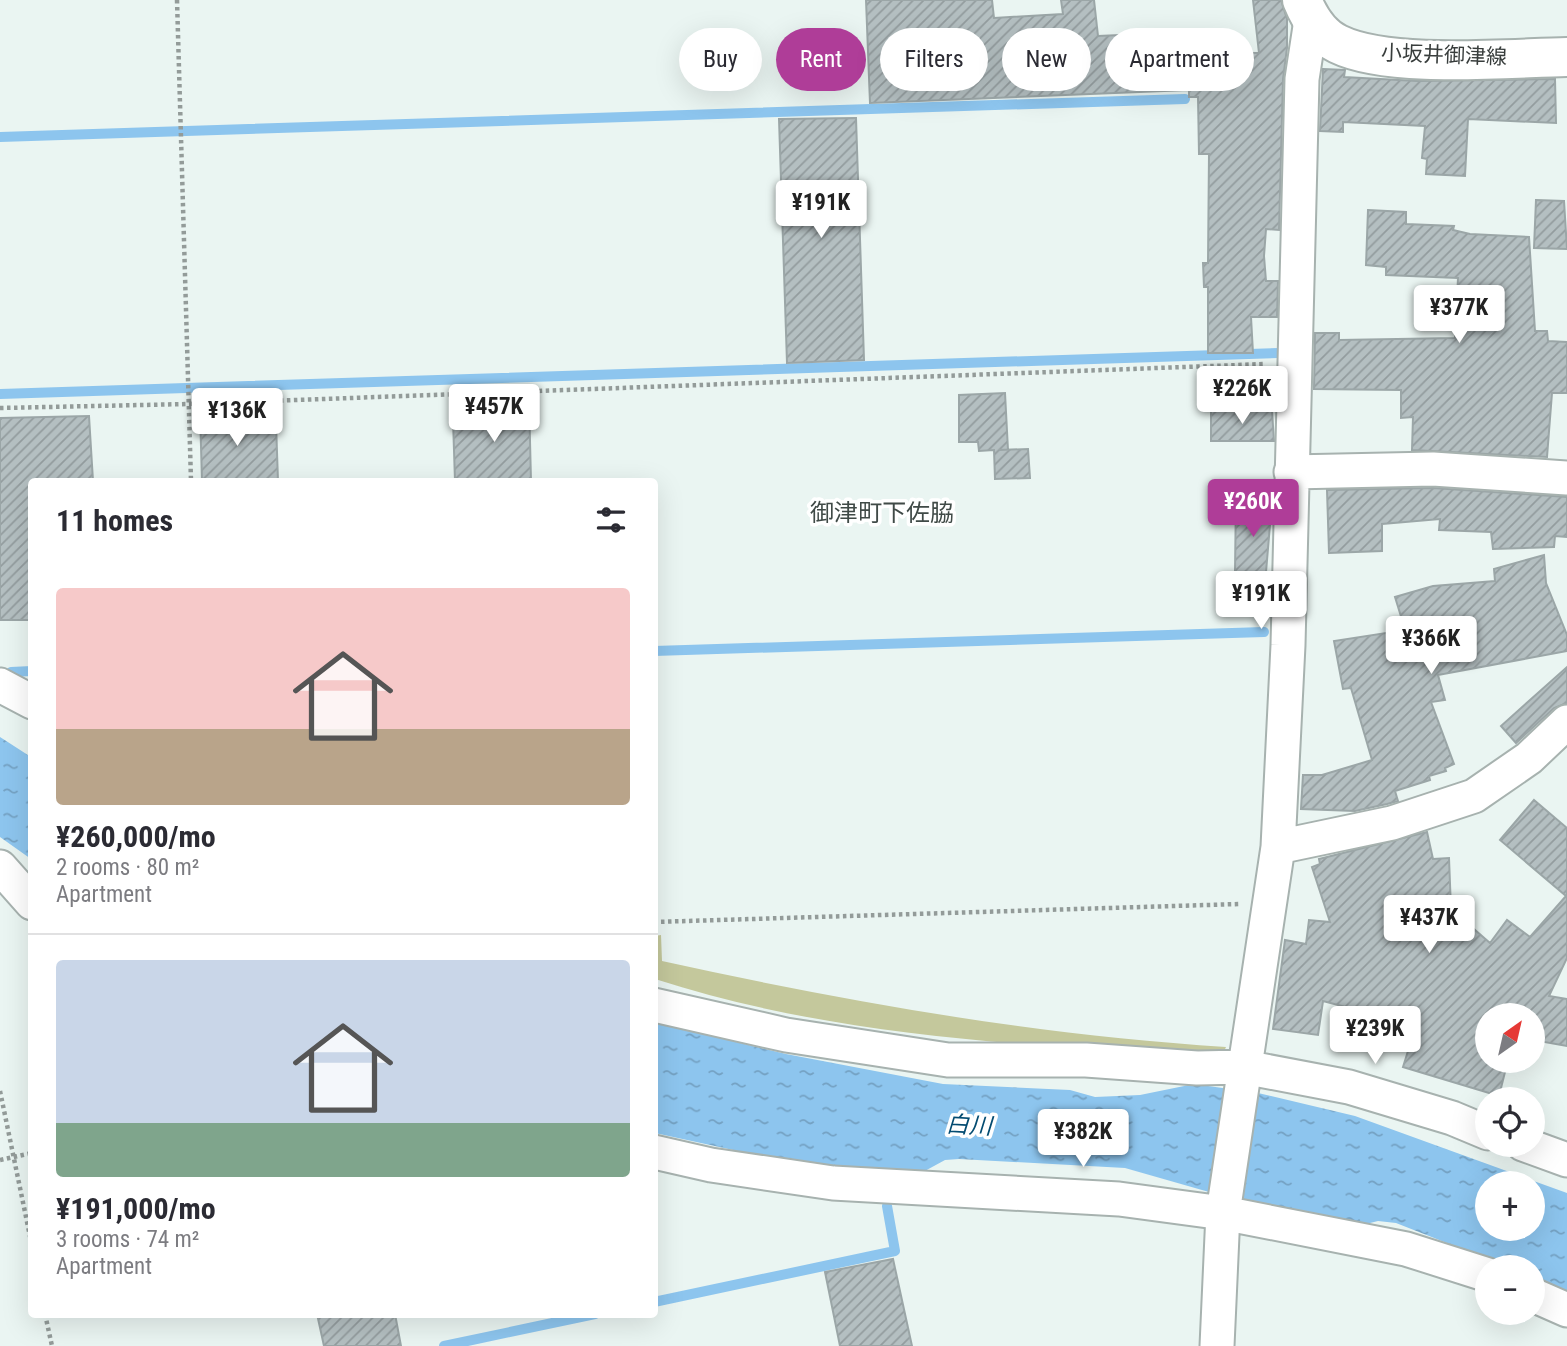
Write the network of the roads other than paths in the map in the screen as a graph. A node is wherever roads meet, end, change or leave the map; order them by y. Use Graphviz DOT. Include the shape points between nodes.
graph roads {
  1 [pos="1306,10"];
  2 [pos="1567,57"];
  3 [pos="1291,472"];
  4 [pos="1567,478"];
  5 [pos="0,685"];
  6 [pos="28,700"];
  7 [pos="1567,722"];
  8 [pos="1278,847"];
  9 [pos="0,867"];
  10 [pos="28,898"];
  11 [pos="658,1007"];
  12 [pos="1245,1075"];
  13 [pos="1475,1128"];
  14 [pos="1545,1152"];
  15 [pos="658,1153"];
  16 [pos="1567,1160"];
  17 [pos="1224,1209"];
  18 [pos="1475,1271"];
  19 [pos="1545,1300"];
  20 [pos="1567,1310"];
  21 [pos="1217,1346"];
  1 -- 2 [label="main road, 小坂井御津線" via="1337,44 1389,58"];
  1 -- 3 [label="street"];
  3 -- 4 [label="street" via="1433,469"];
  3 -- 8 [label="street"];
  5 -- 6 [label="street"];
  7 -- 8 [label="street" via="1529,758 1474,796 1392,823"];
  8 -- 12 [label="street"];
  9 -- 10 [label="street"];
  11 -- 12 [label="street" via="786,1035 948,1060 1086,1060"];
  12 -- 13 [label="street" via="1349,1087"];
  12 -- 17 [label="street"];
  14 -- 16 [label="street"];
  15 -- 17 [label="street" via="711,1166 833,1183"];
  17 -- 18 [label="street" via="1406,1249"];
  17 -- 21 [label="street"];
  19 -- 20 [label="street"];
}
